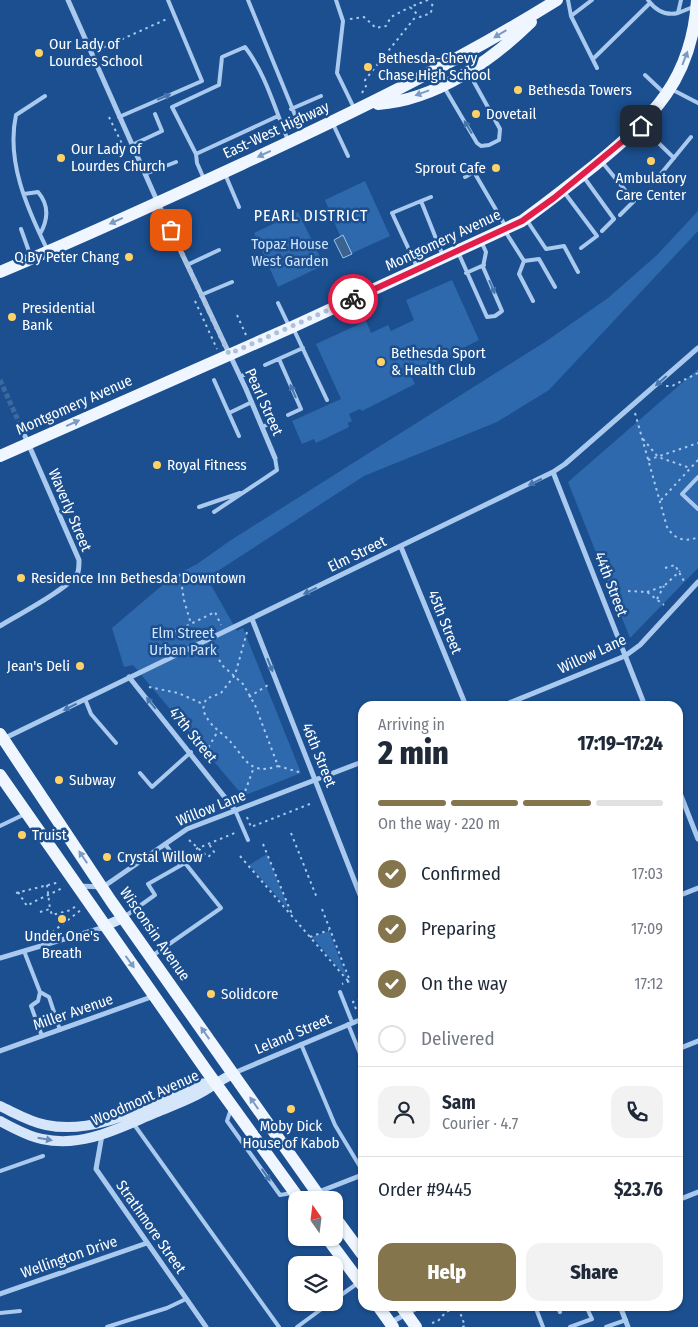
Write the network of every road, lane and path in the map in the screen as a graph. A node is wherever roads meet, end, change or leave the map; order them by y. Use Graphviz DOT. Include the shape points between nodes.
graph roads {
  1 [pos="68,0"];
  2 [pos="168,0"];
  3 [pos="248,0"];
  4 [pos="336,0"];
  5 [pos="428,0"];
  6 [pos="433,0"];
  7 [pos="568,0"];
  8 [pos="592,0"];
  9 [pos="681,0"];
  10 [pos="649,2"];
  11 [pos="552,3"];
  12 [pos="697,3"];
  13 [pos="410,7"];
  14 [pos="678,12"];
  15 [pos="418,15"];
  16 [pos="174,16"];
  17 [pos="572,16"];
  18 [pos="343,21"];
  19 [pos="695,38"];
  20 [pos="96,51"];
  21 [pos="594,59"];
  22 [pos="598,68"];
  23 [pos="468,71"];
  24 [pos="645,75"];
  25 [pos="443,84"];
  26 [pos="669,92"];
  27 [pos="362,93"];
  28 [pos="45,96"];
  29 [pos="321,96"];
  30 [pos="698,103"];
  31 [pos="372,104"];
  32 [pos="291,109"];
  33 [pos="356,112"];
  34 [pos="155,114"];
  35 [pos="278,116"];
  36 [pos="119,117"];
  37 [pos="332,122"];
  38 [pos="641,126"];
  39 [pos="304,136"];
  40 [pos="691,137"];
  41 [pos="289,143"];
  42 [pos="132,145"];
  43 [pos="196,154"];
  44 [pos="348,156"];
  45 [pos="674,158"];
  46 [pos="600,160"];
  47 [pos="176,162"];
  48 [pos="224,172"];
  49 [pos="145,174"];
  50 [pos="582,175"];
  51 [pos="465,176"];
  52 [pos="205,181"];
  53 [pos="656,181"];
  54 [pos="563,191"];
  55 [pos="24,194"];
  56 [pos="431,197"];
  57 [pos="421,201"];
  58 [pos="158,203"];
  59 [pos="238,207"];
  60 [pos="620,215"];
  61 [pos="525,218"];
  62 [pos="21,228"];
  63 [pos="506,229"];
  64 [pos="602,231"];
  65 [pos="40,234"];
  66 [pos="482,241"];
  67 [pos="582,248"];
  68 [pos="546,249"];
  69 [pos="219,250"];
  70 [pos="48,251"];
  71 [pos="458,252"];
  72 [pos="32,258"];
  73 [pos="444,258"];
  74 [pos="539,259"];
  75 [pos="524,261"];
  76 [pos="187,265"];
  77 [pos="484,265"];
  78 [pos="1,269"];
  79 [pos="418,270"];
  80 [pos="578,272"];
  81 [pos="466,273"];
  82 [pos="232,282"];
  83 [pos="555,287"];
  84 [pos="201,295"];
  85 [pos="532,302"];
  86 [pos="278,303"];
  87 [pos="237,315"];
  88 [pos="291,327"];
  89 [pos="246,336"];
  90 [pos="303,348"];
  91 [pos="698,348"];
  92 [pos="229,354"];
  93 [pos="279,359"];
  94 [pos="265,365"];
  95 [pos="250,372"];
  96 [pos="698,372"];
  97 [pos="240,377"];
  98 [pos="214,380"];
  99 [pos="666,386"];
  100 [pos="327,400"];
  101 [pos="252,402"];
  102 [pos="229,413"];
  103 [pos="635,413"];
  104 [pos="288,415"];
  105 [pos="272,422"];
  106 [pos="21,427"];
  107 [pos="262,427"];
  108 [pos="239,436"];
  109 [pos="642,436"];
  110 [pos="28,443"];
  111 [pos="698,443"];
  112 [pos="0,456"];
  113 [pos="658,457"];
  114 [pos="275,458"];
  115 [pos="648,460"];
  116 [pos="698,460"];
  117 [pos="690,468"];
  118 [pos="553,472"];
  119 [pos="698,477"];
  120 [pos="246,490"];
  121 [pos="660,501"];
  122 [pos="199,507"];
  123 [pos="698,509"];
  124 [pos="214,512"];
  125 [pos="698,537"];
  126 [pos="401,547"];
  127 [pos="665,568"];
  128 [pos="680,571"];
  129 [pos="180,574"];
  130 [pos="698,582"];
  131 [pos="685,583"];
  132 [pos="664,586"];
  133 [pos="628,591"];
  134 [pos="647,592"];
  135 [pos="657,599"];
  136 [pos="664,605"];
  137 [pos="252,619"];
  138 [pos="191,624"];
  139 [pos="0,626"];
  140 [pos="223,631"];
  141 [pos="246,632"];
  142 [pos="212,649"];
  143 [pos="625,656"];
  144 [pos="172,657"];
  145 [pos="236,675"];
  146 [pos="129,677"];
  147 [pos="268,685"];
  148 [pos="149,687"];
  149 [pos="249,697"];
  150 [pos="85,699"];
  151 [pos="464,701"];
  152 [pos="514,701"];
  153 [pos="643,701"];
  154 [pos="203,704"];
  155 [pos="218,731"];
  156 [pos="1,738"];
  157 [pos="116,743"];
  158 [pos="191,752"];
  159 [pos="205,753"];
  160 [pos="358,764"];
  161 [pos="278,766"];
  162 [pos="254,767"];
  163 [pos="140,773"];
  164 [pos="302,773"];
  165 [pos="0,775"];
  166 [pos="316,780"];
  167 [pos="243,798"];
  168 [pos="683,801"];
  169 [pos="310,804"];
  170 [pos="236,810"];
  171 [pos="26,813"];
  172 [pos="247,817"];
  173 [pos="0,826"];
  174 [pos="235,827"];
  175 [pos="291,833"];
  176 [pos="698,839"];
  177 [pos="190,840"];
  178 [pos="248,840"];
  179 [pos="165,844"];
  180 [pos="209,844"];
  181 [pos="263,844"];
  182 [pos="196,849"];
  183 [pos="240,856"];
  184 [pos="180,864"];
  185 [pos="60,882"];
  186 [pos="47,885"];
  187 [pos="70,886"];
  188 [pos="103,887"];
  189 [pos="698,888"];
  190 [pos="358,890"];
  191 [pos="683,894"];
  192 [pos="47,895"];
  193 [pos="317,898"];
  194 [pos="78,905"];
  195 [pos="83,908"];
  196 [pos="322,909"];
  197 [pos="50,910"];
  198 [pos="40,912"];
  199 [pos="289,913"];
  200 [pos="123,918"];
  201 [pos="105,926"];
  202 [pos="330,929"];
  203 [pos="47,936"];
  204 [pos="310,937"];
  205 [pos="24,951"];
  206 [pos="152,956"];
  207 [pos="0,958"];
  208 [pos="347,982"];
  209 [pos="341,985"];
  210 [pos="40,992"];
  211 [pos="340,992"];
  212 [pos="154,996"];
  213 [pos="358,1000"];
  214 [pos="356,1009"];
  215 [pos="358,1020"];
  216 [pos="350,1023"];
  217 [pos="60,1030"];
  218 [pos="42,1036"];
  219 [pos="698,1041"];
  220 [pos="301,1044"];
  221 [pos="358,1047"];
  222 [pos="683,1047"];
  223 [pos="0,1051"];
  224 [pos="233,1074"];
  225 [pos="215,1082"];
  226 [pos="0,1106"];
  227 [pos="0,1121"];
  228 [pos="133,1122"];
  229 [pos="88,1126"];
  230 [pos="102,1135"];
  231 [pos="84,1140"];
  232 [pos="43,1156"];
  233 [pos="358,1163"];
  234 [pos="0,1171"];
  235 [pos="358,1177"];
  236 [pos="293,1191"];
  237 [pos="315,1191"];
  238 [pos="329,1191"];
  239 [pos="698,1192"];
  240 [pos="683,1198"];
  241 [pos="343,1228"];
  242 [pos="147,1244"];
  243 [pos="334,1246"];
  244 [pos="358,1249"];
  245 [pos="358,1279"];
  246 [pos="358,1285"];
  247 [pos="0,1294"];
  248 [pos="343,1295"];
  249 [pos="186,1299"];
  250 [pos="20,1311"];
  251 [pos="318,1311"];
  252 [pos="382,1311"];
  253 [pos="403,1311"];
  254 [pos="405,1311"];
  255 [pos="449,1311"];
  256 [pos="459,1311"];
  257 [pos="537,1311"];
  258 [pos="588,1311"];
  259 [pos="622,1311"];
  260 [pos="0,1313"];
  261 [pos="626,1320"];
  262 [pos="432,1323"];
  263 [pos="392,1325"];
  264 [pos="296,1326"];
  265 [pos="107,1327"];
  266 [pos="206,1327"];
  267 [pos="279,1327"];
  268 [pos="416,1327"];
  269 [pos="462,1327"];
  270 [pos="543,1327"];
  271 [pos="570,1327"];
  272 [pos="606,1327"];
  273 [pos="628,1327"];
  1 -- 36 [label="street, Pearl Street"];
  2 -- 16 [label="lane"];
  3 -- 32 [label="lane"];
  4 -- 18 [label="lane"];
  5 -- 13 [label="path"];
  6 -- 15 [label="path" via="431,13"];
  7 -- 17 [label="lane"];
  8 -- 17 [label="lane"];
  9 -- 14 [label="lane"];
  10 -- 14 [label="lane" via="660,12 670,15"];
  10 -- 21 [label="lane"];
  11 -- 23 [label="main road" via="505,48"];
  11 -- 31 [label="main road, East-West Highway, one-way" via="475,50"];
  12 -- 14 [label="lane"];
  12 -- 19 [label="main road, Montgomery Avenue"];
  13 -- 15 [label="path"];
  13 -- 18 [label="path" via="391,17 381,28 376,28 364,17"];
  15 -- 27 [label="path" via="365,80"];
  16 -- 20 [label="path"];
  36 -- 16 [label="lane, one-way" via="202,81"];
  17 -- 21 [label="lane"];
  18 -- 33 [label="lane" via="338,73"];
  26 -- 19 [label="main road, Montgomery Avenue, one-way"];
  21 -- 22 [label="lane"];
  23 -- 25 [label="main road"];
  23 -- 25 [label="lane, one-way" via="500,129 499,140 481,146"];
  24 -- 26 [label="lane"];
  25 -- 31 [label="main road, one-way" via="395,102"];
  26 -- 30 [label="lane"];
  26 -- 38 [label="main road, Montgomery Avenue"];
  28 -- 55 [label="lane" via="16,115 14,124 15,164"];
  29 -- 32 [label="lane"];
  31 -- 33 [label="main road, East-West Highway"];
  32 -- 39 [label="lane"];
  33 -- 37 [label="main road, East-West Highway"];
  34 -- 42 [label="lane" via="162,131"];
  35 -- 41 [label="lane"];
  35 -- 43 [label="lane"];
  35 -- 43 [label="lane" via="245,47 222,57 219,85 172,107"];
  36 -- 42 [label="street, Pearl Street"];
  37 -- 39 [label="main road, East-West Highway"];
  37 -- 44 [label="lane"];
  38 -- 45 [label="lane"];
  38 -- 46 [label="main road, Montgomery Avenue"];
  39 -- 41 [label="main road, East-West Highway"];
  40 -- 45 [label="lane"];
  41 -- 48 [label="main road, East-West Highway, one-way"];
  42 -- 49 [label="street, Pearl Street"];
  43 -- 52 [label="lane"];
  45 -- 53 [label="lane"];
  46 -- 50 [label="main road, Montgomery Avenue"];
  46 -- 60 [label="lane" via="634,201"];
  47 -- 49 [label="lane"];
  48 -- 52 [label="main road, East-West Highway"];
  48 -- 59 [label="lane"];
  49 -- 58 [label="street, Pearl Street"];
  50 -- 54 [label="main road, Montgomery Avenue"];
  50 -- 64 [label="lane" via="614,219"];
  51 -- 63 [label="lane" via="474,172"];
  52 -- 58 [label="main road, East-West Highway"];
  54 -- 61 [label="main road, Montgomery Avenue"];
  54 -- 67 [label="lane" via="597,236"];
  55 -- 65 [label="lane"];
  55 -- 65 [label="lane" via="38,192 45,202 48,212"];
  56 -- 57 [label="lane"];
  57 -- 73 [label="lane"];
  57 -- 79 [label="lane" via="392,213"];
  58 -- 70 [label="main road, East-West Highway, one-way"];
  58 -- 76 [label="street, Pearl Street"];
  61 -- 63 [label="main road, Montgomery Avenue"];
  61 -- 68 [label="lane"];
  62 -- 72 [label="lane"];
  63 -- 66 [label="main road, Montgomery Avenue"];
  63 -- 75 [label="lane"];
  65 -- 70 [label="lane"];
  66 -- 71 [label="main road, Montgomery Avenue"];
  66 -- 77 [label="lane" via="486,252"];
  68 -- 74 [label="lane"];
  68 -- 80 [label="lane" via="564,246"];
  69 -- 76 [label="lane"];
  70 -- 72 [label="main road, East-West Highway"];
  71 -- 73 [label="main road, Montgomery Avenue"];
  71 -- 81 [label="lane"];
  72 -- 78 [label="main road, East-West Highway"];
  73 -- 79 [label="main road, Montgomery Avenue"];
  74 -- 75 [label="lane"];
  74 -- 83 [label="lane"];
  75 -- 85 [label="lane" via="519,274"];
  76 -- 84 [label="street, Pearl Street"];
  77 -- 81 [label="lane"];
  77 -- 81 [label="lane, one-way" via="502,311 496,316 487,317"];
  79 -- 88 [label="main road, Montgomery Avenue"];
  82 -- 84 [label="lane"];
  84 -- 92 [label="street, Pearl Street"];
  86 -- 88 [label="lane"];
  87 -- 89 [label="path"];
  88 -- 90 [label="lane"];
  88 -- 92 [label="main road, Montgomery Avenue"];
  90 -- 93 [label="lane"];
  90 -- 100 [label="lane"];
  91 -- 118 [label="street, Elm Street, one-way"];
  92 -- 97 [label="street, Pearl Street"];
  110 -- 92 [label="main road, Montgomery Avenue, one-way"];
  93 -- 94 [label="lane"];
  104 -- 93 [label="lane, one-way" via="301,409"];
  95 -- 97 [label="lane"];
  96 -- 99 [label="path"];
  97 -- 101 [label="street, Pearl Street"];
  98 -- 102 [label="lane"];
  101 -- 102 [label="lane"];
  101 -- 107 [label="street, Pearl Street"];
  102 -- 108 [label="lane"];
  103 -- 109 [label="path"];
  105 -- 107 [label="lane"];
  106 -- 110 [label="street, Waverly Street"];
  107 -- 114 [label="street, Pearl Street"];
  109 -- 113 [label="path"];
  109 -- 115 [label="path"];
  110 -- 112 [label="main road, Montgomery Avenue"];
  110 -- 139 [label="street, Waverly Street" via="79,566 66,586"];
  111 -- 113 [label="path"];
  113 -- 115 [label="path"];
  113 -- 117 [label="path"];
  114 -- 120 [label="lane" via="277,470"];
  115 -- 121 [label="path"];
  116 -- 117 [label="path"];
  117 -- 121 [label="path"];
  118 -- 126 [label="street, Elm Street, one-way"];
  118 -- 143 [label="street, 44th Street"];
  119 -- 123 [label="lane" via="682,494"];
  120 -- 122 [label="lane"];
  120 -- 124 [label="lane"];
  121 -- 125 [label="path" via="671,534 684,540"];
  126 -- 137 [label="street, Elm Street, one-way"];
  126 -- 151 [label="street, 45th Street"];
  127 -- 128 [label="path" via="675,565"];
  128 -- 131 [label="path"];
  128 -- 132 [label="path"];
  129 -- 138 [label="path"];
  130 -- 143 [label="street, Willow Lane" via="640,645"];
  132 -- 134 [label="path"];
  132 -- 135 [label="path"];
  133 -- 134 [label="path"];
  134 -- 135 [label="path"];
  135 -- 136 [label="path"];
  137 -- 140 [label="street, Elm Street"];
  137 -- 166 [label="street, 46th Street, one-way"];
  138 -- 140 [label="path" via="215,612"];
  138 -- 144 [label="path" via="164,637"];
  140 -- 144 [label="street, Elm Street"];
  141 -- 145 [label="path"];
  142 -- 145 [label="path" via="223,666"];
  143 -- 152 [label="street, Willow Lane"];
  143 -- 153 [label="street, 44th Street"];
  144 -- 146 [label="street, Elm Street"];
  145 -- 149 [label="path"];
  145 -- 154 [label="path" via="221,693 209,697"];
  146 -- 150 [label="street, Elm Street"];
  158 -- 146 [label="street, 47th Street, one-way"];
  147 -- 149 [label="path"];
  148 -- 154 [label="path" via="178,693"];
  149 -- 161 [label="path"];
  150 -- 156 [label="street, Elm Street, one-way"];
  150 -- 157 [label="lane" via="90,714"];
  154 -- 155 [label="path" via="205,715"];
  155 -- 159 [label="path"];
  155 -- 162 [label="path" via="230,741 244,761"];
  188 -- 156 [label="main road, Wisconsin Avenue, one-way"];
  158 -- 163 [label="lane" via="152,786"];
  158 -- 170 [label="street, 47th Street"];
  160 -- 166 [label="street, Willow Lane"];
  161 -- 162 [label="path"];
  161 -- 164 [label="path"];
  162 -- 167 [label="path"];
  165 -- 171 [label="main road"];
  166 -- 170 [label="street, Willow Lane"];
  166 -- 190 [label="street, 46th Street"];
  168 -- 176 [label="street"];
  169 -- 172 [label="path" via="251,827"];
  170 -- 178 [label="lane"];
  170 -- 179 [label="street, Willow Lane" via="187,829"];
  171 -- 173 [label="lane"];
  171 -- 187 [label="main road"];
  174 -- 180 [label="path" via="238,832"];
  175 -- 193 [label="path"];
  177 -- 182 [label="path"];
  179 -- 184 [label="lane"];
  179 -- 188 [label="street, Willow Lane"];
  180 -- 182 [label="path"];
  180 -- 182 [label="path" via="214,852 208,857"];
  181 -- 199 [label="path"];
  183 -- 199 [label="path"];
  184 -- 200 [label="lane" via="148,884 156,895"];
  184 -- 206 [label="lane" via="185,864 221,908"];
  185 -- 186 [label="path"];
  186 -- 192 [label="path"];
  186 -- 192 [label="path" via="17,893 27,906"];
  187 -- 188 [label="street"];
  187 -- 192 [label="path"];
  187 -- 201 [label="main road"];
  188 -- 200 [label="main road, Wisconsin Avenue"];
  189 -- 191 [label="street"];
  192 -- 197 [label="path"];
  194 -- 197 [label="path" via="52,915"];
  195 -- 203 [label="path"];
  196 -- 202 [label="path"];
  197 -- 198 [label="path"];
  199 -- 204 [label="path"];
  200 -- 201 [label="street"];
  200 -- 206 [label="main road, Wisconsin Avenue"];
  201 -- 205 [label="street"];
  201 -- 212 [label="main road, one-way"];
  202 -- 204 [label="path"];
  202 -- 208 [label="path"];
  204 -- 208 [label="path"];
  205 -- 207 [label="street"];
  205 -- 210 [label="lane"];
  224 -- 206 [label="main road, Wisconsin Avenue, one-way"];
  208 -- 209 [label="path"];
  210 -- 217 [label="lane" via="49,997"];
  210 -- 218 [label="lane" via="38,1001 31,1006"];
  211 -- 216 [label="lane"];
  212 -- 217 [label="street, Miller Avenue"];
  212 -- 225 [label="main road"];
  213 -- 214 [label="path" via="353,1002"];
  215 -- 216 [label="street, Leland Street"];
  216 -- 220 [label="street, Leland Street"];
  216 -- 221 [label="lane"];
  217 -- 218 [label="street, Miller Avenue"];
  218 -- 223 [label="street, Miller Avenue"];
  219 -- 222 [label="street"];
  220 -- 224 [label="street, Leland Street"];
  220 -- 233 [label="lane" via="335,1125"];
  224 -- 225 [label="street, Woodmont Avenue"];
  237 -- 224 [label="main road, Wisconsin Avenue, one-way"];
  225 -- 228 [label="street, Woodmont Avenue" via="204,1091"];
  225 -- 229 [label="street, Woodmont Avenue" via="200,1084"];
  225 -- 236 [label="main road, one-way"];
  226 -- 229 [label="street, Woodmont Avenue" via="45,1125"];
  227 -- 231 [label="street, Woodmont Avenue, one-way" via="41,1139"];
  228 -- 230 [label="street, Woodmont Avenue"];
  228 -- 267 [label="lane"];
  229 -- 231 [label="street"];
  230 -- 231 [label="street, Woodmont Avenue"];
  230 -- 242 [label="street, Strathmore Street" via="96,1169"];
  232 -- 234 [label="lane"];
  235 -- 238 [label="street"];
  239 -- 240 [label="street"];
  241 -- 244 [label="main road"];
  242 -- 247 [label="street, Wellington Drive"];
  242 -- 249 [label="street, Strathmore Street"];
  243 -- 245 [label="main road"];
  246 -- 248 [label="lane"];
  249 -- 265 [label="lane"];
  249 -- 266 [label="street, Strathmore Street"];
  250 -- 260 [label="lane"];
  251 -- 264 [label="lane"];
  252 -- 263 [label="main road"];
  253 -- 263 [label="street"];
  254 -- 268 [label="main road"];
  255 -- 262 [label="path"];
  256 -- 269 [label="path" via="465,1326"];
  257 -- 270 [label="lane"];
  258 -- 271 [label="lane" via="592,1319"];
  259 -- 261 [label="street"];
  261 -- 272 [label="lane"];
  261 -- 273 [label="street"];
}
